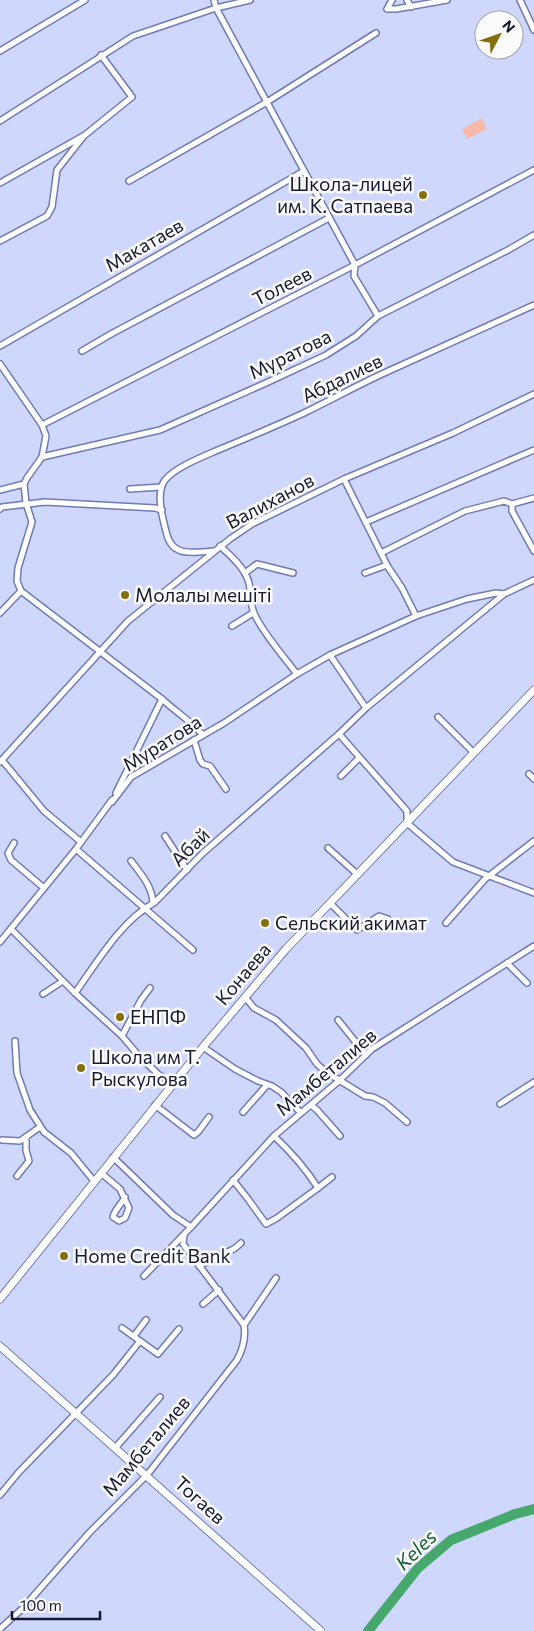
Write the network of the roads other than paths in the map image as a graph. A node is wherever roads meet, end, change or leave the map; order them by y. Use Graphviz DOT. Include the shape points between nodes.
graph roads {
  1 [pos="85,0"];
  2 [pos="214,0"];
  3 [pos="250,0"];
  4 [pos="392,0"];
  5 [pos="407,0"];
  6 [pos="447,0"];
  7 [pos="520,0"];
  8 [pos="411,7"];
  9 [pos="216,8"];
  10 [pos="534,30"];
  11 [pos="376,33"];
  12 [pos="0,51"];
  13 [pos="101,55"];
  14 [pos="266,102"];
  15 [pos="0,121"];
  16 [pos="85,135"];
  17 [pos="534,170"];
  18 [pos="304,171"];
  19 [pos="128,181"];
  20 [pos="0,183"];
  21 [pos="329,218"];
  22 [pos="534,235"];
  23 [pos="0,241"];
  24 [pos="355,266"];
  25 [pos="534,305"];
  26 [pos="378,316"];
  27 [pos="0,346"];
  28 [pos="82,351"];
  29 [pos="0,364"];
  30 [pos="534,394"];
  31 [pos="42,425"];
  32 [pos="534,450"];
  33 [pos="42,457"];
  34 [pos="344,479"];
  35 [pos="24,484"];
  36 [pos="161,488"];
  37 [pos="130,489"];
  38 [pos="0,490"];
  39 [pos="534,498"];
  40 [pos="26,503"];
  41 [pos="512,504"];
  42 [pos="0,509"];
  43 [pos="162,510"];
  44 [pos="366,522"];
  45 [pos="220,546"];
  46 [pos="215,551"];
  47 [pos="534,551"];
  48 [pos="381,553"];
  49 [pos="387,565"];
  50 [pos="244,573"];
  51 [pos="293,573"];
  52 [pos="365,573"];
  53 [pos="534,580"];
  54 [pos="21,591"];
  55 [pos="504,594"];
  56 [pos="0,613"];
  57 [pos="253,613"];
  58 [pos="416,616"];
  59 [pos="232,626"];
  60 [pos="101,652"];
  61 [pos="330,655"];
  62 [pos="297,674"];
  63 [pos="534,690"];
  64 [pos="162,699"];
  65 [pos="366,708"];
  66 [pos="438,717"];
  67 [pos="339,734"];
  68 [pos="203,735"];
  69 [pos="194,740"];
  70 [pos="474,752"];
  71 [pos="359,758"];
  72 [pos="1,761"];
  73 [pos="529,774"];
  74 [pos="341,776"];
  75 [pos="534,779"];
  76 [pos="226,789"];
  77 [pos="112,802"];
  78 [pos="407,823"];
  79 [pos="165,836"];
  80 [pos="534,840"];
  81 [pos="81,842"];
  82 [pos="14,843"];
  83 [pos="328,848"];
  84 [pos="76,849"];
  85 [pos="131,861"];
  86 [pos="187,870"];
  87 [pos="357,874"];
  88 [pos="490,875"];
  89 [pos="44,888"];
  90 [pos="534,893"];
  91 [pos="154,903"];
  92 [pos="330,903"];
  93 [pos="145,908"];
  94 [pos="446,923"];
  95 [pos="390,925"];
  96 [pos="11,929"];
  97 [pos="0,942"];
  98 [pos="534,946"];
  99 [pos="193,950"];
  100 [pos="508,963"];
  101 [pos="63,981"];
  102 [pos="527,984"];
  103 [pos="150,988"];
  104 [pos="75,992"];
  105 [pos="42,994"];
  106 [pos="245,997"];
  107 [pos="338,1020"];
  108 [pos="122,1036"];
  109 [pos="15,1041"];
  110 [pos="203,1046"];
  111 [pos="366,1054"];
  112 [pos="340,1080"];
  113 [pos="534,1082"];
  114 [pos="172,1084"];
  115 [pos="267,1085"];
  116 [pos="500,1104"];
  117 [pos="155,1105"];
  118 [pos="311,1105"];
  119 [pos="243,1112"];
  120 [pos="301,1112"];
  121 [pos="209,1117"];
  122 [pos="407,1122"];
  123 [pos="40,1127"];
  124 [pos="274,1136"];
  125 [pos="340,1136"];
  126 [pos="26,1137"];
  127 [pos="2,1140"];
  128 [pos="113,1157"];
  129 [pos="101,1173"];
  130 [pos="17,1176"];
  131 [pos="332,1177"];
  132 [pos="233,1180"];
  133 [pos="94,1181"];
  134 [pos="318,1188"];
  135 [pos="124,1197"];
  136 [pos="191,1227"];
  137 [pos="186,1233"];
  138 [pos="241,1243"];
  139 [pos="199,1266"];
  140 [pos="144,1276"];
  141 [pos="276,1278"];
  142 [pos="219,1290"];
  143 [pos="0,1299"];
  144 [pos="202,1304"];
  145 [pos="146,1320"];
  146 [pos="244,1325"];
  147 [pos="122,1328"];
  148 [pos="179,1329"];
  149 [pos="134,1336"];
  150 [pos="140,1341"];
  151 [pos="0,1346"];
  152 [pos="160,1396"];
  153 [pos="77,1412"];
  154 [pos="116,1447"];
  155 [pos="147,1475"];
  156 [pos="0,1495"];
  157 [pos="0,1629"];
  158 [pos="321,1631"];
  1 -- 12 [label="street"];
  2 -- 9 [label="street"];
  3 -- 9 [label="street"];
  4 -- 8 [label="street" via="387,9"];
  5 -- 8 [label="street"];
  6 -- 8 [label="street"];
  7 -- 10 [label="street"];
  9 -- 13 [label="street" via="133,36"];
  9 -- 14 [label="street"];
  11 -- 14 [label="street"];
  13 -- 15 [label="street"];
  13 -- 16 [label="street" via="132,97"];
  14 -- 18 [label="street"];
  14 -- 19 [label="street"];
  16 -- 20 [label="street"];
  16 -- 23 [label="street" via="58,170 48,216"];
  17 -- 24 [label="street, Толеев"];
  18 -- 21 [label="street"];
  18 -- 27 [label="street, Макатаев"];
  21 -- 24 [label="street"];
  21 -- 28 [label="street"];
  22 -- 26 [label="street, Муратова"];
  24 -- 26 [label="street" via="354,276"];
  24 -- 31 [label="street, Толеев"];
  25 -- 36 [label="street, Абдалиев" via="198,459 172,473"];
  26 -- 33 [label="street, Муратова" via="356,336 326,355 160,430"];
  29 -- 31 [label="street"];
  30 -- 34 [label="street, Валиханов" via="454,433"];
  31 -- 33 [label="street" via="46,436"];
  32 -- 44 [label="street"];
  33 -- 35 [label="street"];
  34 -- 44 [label="street"];
  34 -- 45 [label="street, Валиханов" via="252,524"];
  35 -- 38 [label="street"];
  35 -- 40 [label="street"];
  36 -- 37 [label="street"];
  36 -- 43 [label="street"];
  39 -- 41 [label="street"];
  40 -- 42 [label="street"];
  40 -- 43 [label="street"];
  40 -- 54 [label="street" via="32,522 18,568 17,581"];
  41 -- 47 [label="street" via="512,511"];
  41 -- 48 [label="street" via="504,501 465,511"];
  43 -- 46 [label="street" via="169,542 176,550 186,553"];
  44 -- 48 [label="street"];
  45 -- 46 [label="street, Валиханов"];
  45 -- 50 [label="street"];
  46 -- 60 [label="street, Валиханов" via="128,621"];
  48 -- 49 [label="street"];
  49 -- 52 [label="street"];
  49 -- 58 [label="street"];
  50 -- 51 [label="street" via="257,564"];
  50 -- 57 [label="street"];
  53 -- 55 [label="street"];
  54 -- 56 [label="street"];
  54 -- 60 [label="street"];
  55 -- 58 [label="street, Муратова" via="467,599"];
  55 -- 65 [label="street, Абай"];
  57 -- 59 [label="street"];
  57 -- 62 [label="street"];
  58 -- 61 [label="street, Муратова"];
  60 -- 64 [label="street"];
  60 -- 72 [label="street, Валиханов"];
  61 -- 62 [label="street, Муратова"];
  61 -- 65 [label="street"];
  62 -- 68 [label="street, Муратова"];
  63 -- 70 [label="main road, Конаева"];
  64 -- 68 [label="street"];
  64 -- 77 [label="street, Муратова"];
  65 -- 67 [label="street, Абай"];
  66 -- 70 [label="street"];
  67 -- 71 [label="street"];
  67 -- 86 [label="street, Абай"];
  68 -- 69 [label="street, Муратова"];
  69 -- 76 [label="street" via="200,760 210,766"];
  69 -- 77 [label="street, Муратова" via="131,777"];
  70 -- 78 [label="main road, Конаева"];
  71 -- 74 [label="street"];
  71 -- 78 [label="street" via="407,811"];
  72 -- 81 [label="street" via="44,811"];
  73 -- 75 [label="street"];
  77 -- 81 [label="street, Муратова"];
  78 -- 87 [label="main road, Конаева"];
  78 -- 88 [label="street" via="453,862"];
  79 -- 86 [label="street"];
  80 -- 88 [label="street"];
  81 -- 84 [label="street, Муратова"];
  82 -- 89 [label="street" via="8,853 11,860"];
  83 -- 87 [label="street"];
  84 -- 89 [label="street, Муратова"];
  84 -- 93 [label="street"];
  85 -- 91 [label="street" via="144,878"];
  86 -- 91 [label="street, Абай"];
  87 -- 92 [label="main road, Конаева"];
  88 -- 90 [label="street"];
  88 -- 94 [label="street"];
  89 -- 96 [label="street, Муратова"];
  91 -- 93 [label="street, Абай"];
  92 -- 95 [label="street" via="357,930 378,916 388,919"];
  92 -- 106 [label="main road, Конаева"];
  93 -- 99 [label="street"];
  93 -- 104 [label="street, Абай" via="116,936"];
  96 -- 97 [label="street, Муратова"];
  96 -- 101 [label="street"];
  98 -- 100 [label="street, Мамбеталиев"];
  100 -- 102 [label="street"];
  100 -- 111 [label="street, Мамбеталиев"];
  101 -- 104 [label="street"];
  101 -- 105 [label="street"];
  103 -- 108 [label="street"];
  104 -- 108 [label="street"];
  106 -- 110 [label="main road, Конаева"];
  106 -- 112 [label="street" via="254,1008 276,1020 326,1072"];
  107 -- 111 [label="street"];
  108 -- 114 [label="street" via="139,1056"];
  109 -- 123 [label="street" via="17,1073 30,1110"];
  110 -- 114 [label="main road, Конаева"];
  110 -- 115 [label="street"];
  111 -- 112 [label="street, Мамбеталиев"];
  112 -- 118 [label="street, Мамбеталиев"];
  112 -- 122 [label="street" via="384,1103"];
  113 -- 116 [label="street"];
  114 -- 117 [label="main road, Конаева"];
  115 -- 119 [label="street"];
  115 -- 120 [label="street" via="281,1092"];
  117 -- 121 [label="street" via="194,1134"];
  117 -- 128 [label="main road, Конаева"];
  118 -- 120 [label="street, Мамбеталиев"];
  118 -- 125 [label="street"];
  120 -- 124 [label="street, Мамбеталиев"];
  123 -- 126 [label="street"];
  123 -- 133 [label="street" via="71,1153"];
  124 -- 132 [label="street, Мамбеталиев"];
  124 -- 134 [label="street" via="296,1158"];
  126 -- 127 [label="street" via="20,1141"];
  126 -- 130 [label="street" via="29,1161"];
  128 -- 129 [label="main road, Конаева"];
  128 -- 136 [label="street" via="173,1215"];
  129 -- 133 [label="main road, Конаева"];
  129 -- 135 [label="street" via="120,1189"];
  131 -- 134 [label="street"];
  132 -- 134 [label="street" via="266,1224"];
  132 -- 136 [label="street, Мамбеталиев"];
  133 -- 143 [label="main road, Конаева"];
  136 -- 137 [label="street, Мамбеталиев"];
  137 -- 139 [label="street" via="184,1244"];
  137 -- 140 [label="street, Мамбеталиев"];
  138 -- 139 [label="street" via="234,1250"];
  139 -- 142 [label="street"];
  141 -- 146 [label="street"];
  142 -- 144 [label="street"];
  142 -- 146 [label="street"];
  145 -- 149 [label="street"];
  146 -- 155 [label="street, Мамбеталиев" via="243,1348 237,1360"];
  147 -- 149 [label="street"];
  148 -- 150 [label="street" via="158,1354"];
  149 -- 150 [label="street"];
  150 -- 153 [label="street"];
  151 -- 153 [label="main road, Тогаев"];
  152 -- 154 [label="street"];
  153 -- 154 [label="main road, Тогаев"];
  153 -- 156 [label="street"];
  154 -- 155 [label="main road, Тогаев"];
  155 -- 157 [label="street, Мамбеталиев" via="90,1532 24,1608"];
  155 -- 158 [label="main road, Тогаев"];
}
